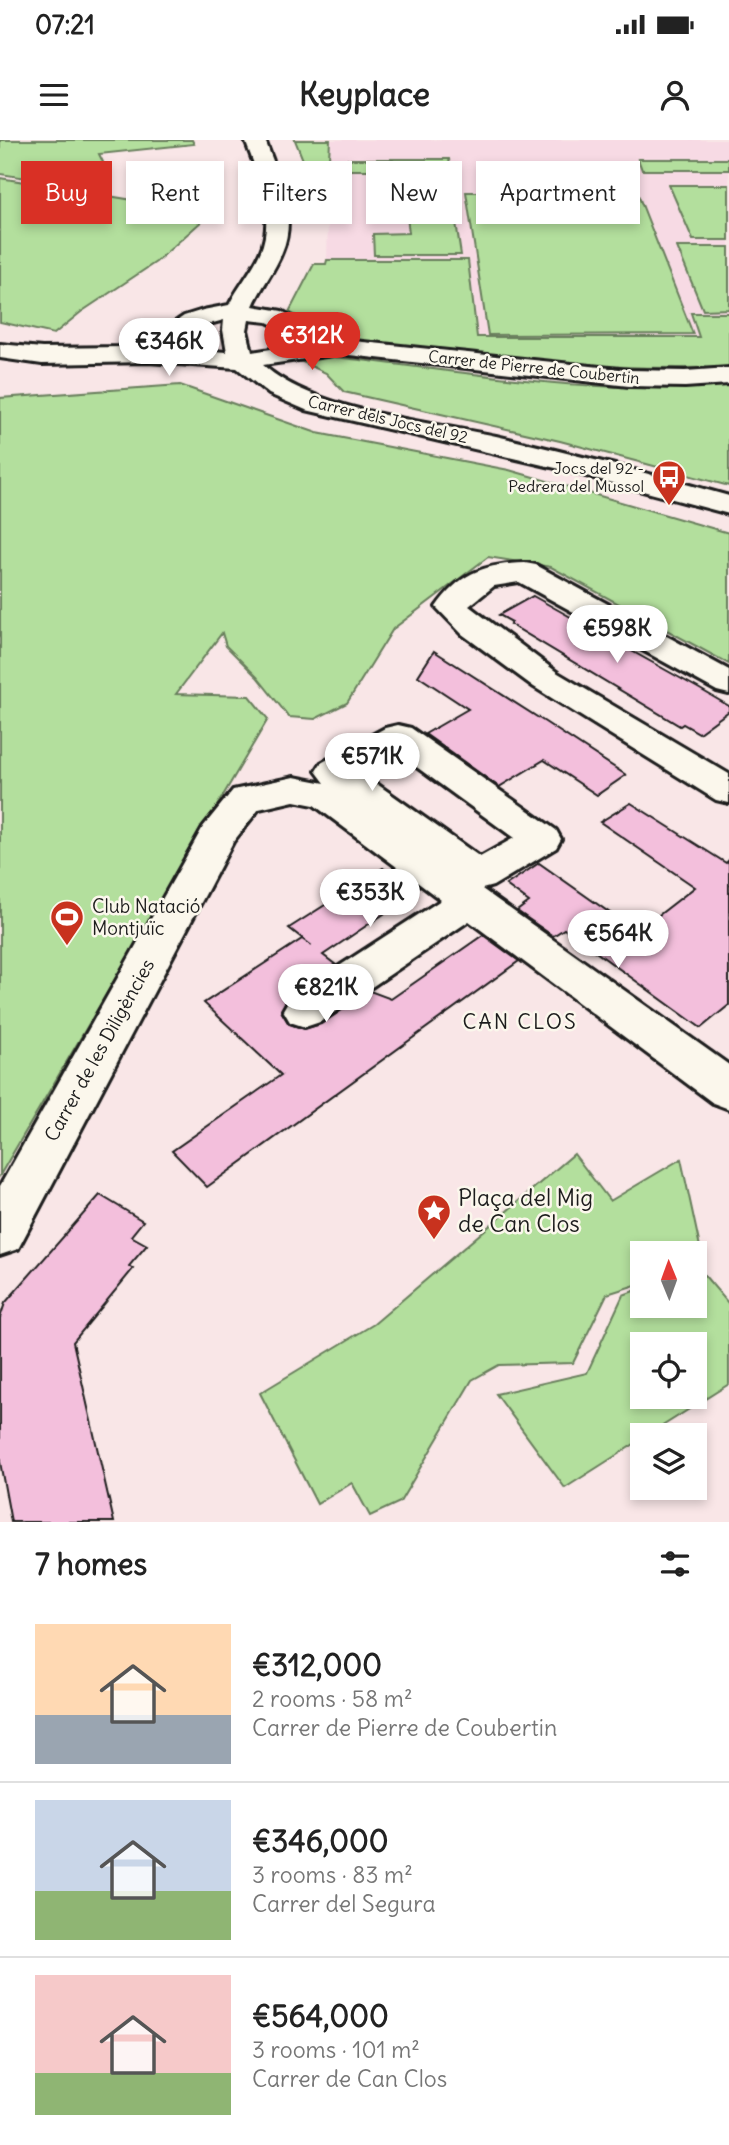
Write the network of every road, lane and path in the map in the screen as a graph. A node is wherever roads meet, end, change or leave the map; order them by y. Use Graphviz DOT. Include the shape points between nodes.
graph roads {
  1 [pos="255,140"];
  2 [pos="239,311"];
  3 [pos="291,327"];
  4 [pos="177,332"];
  5 [pos="340,347"];
  6 [pos="0,351"];
  7 [pos="93,354"];
  8 [pos="279,354"];
  9 [pos="185,356"];
  10 [pos="246,361"];
  11 [pos="729,376"];
  12 [pos="729,505"];
  13 [pos="729,684"];
  14 [pos="334,771"];
  15 [pos="729,791"];
  16 [pos="469,901"];
  17 [pos="305,1010"];
  18 [pos="729,1090"];
  19 [pos="0,1233"];
  1 -- 2 [label="street" via="278,226 270,256"];
  2 -- 3 [label="street, Carrer de Pierre de Coubertin" via="274,316"];
  2 -- 4 [label="street" via="193,321"];
  2 -- 10 [label="street" via="237,346"];
  3 -- 5 [label="street, Carrer de Pierre de Coubertin"];
  3 -- 8 [label="street" via="295,340"];
  4 -- 7 [label="street"];
  4 -- 9 [label="street" via="176,343"];
  5 -- 8 [label="street, Carrer de Pierre de Coubertin"];
  5 -- 11 [label="street, Carrer de Pierre de Coubertin" via="629,378"];
  6 -- 7 [label="street" via="42,356"];
  7 -- 9 [label="street, Carrer de Pierre de Coubertin"];
  8 -- 10 [label="street, Carrer de Pierre de Coubertin"];
  9 -- 10 [label="street, Carrer de Pierre de Coubertin"];
  10 -- 12 [label="street, Carrer dels Jocs del 92" via="264,379 293,396 596,467"];
  13 -- 15 [label="street" via="525,572 498,572 460,595 452,607 468,625 546,680"];
  14 -- 14 [label="street" via="398,736 542,839 479,876"];
  16 -- 17 [label="street"];
  16 -- 18 [label="street"];
  16 -- 19 [label="street, Carrer de les Diligències" via="325,795 294,789 246,799 217,836"];
}
